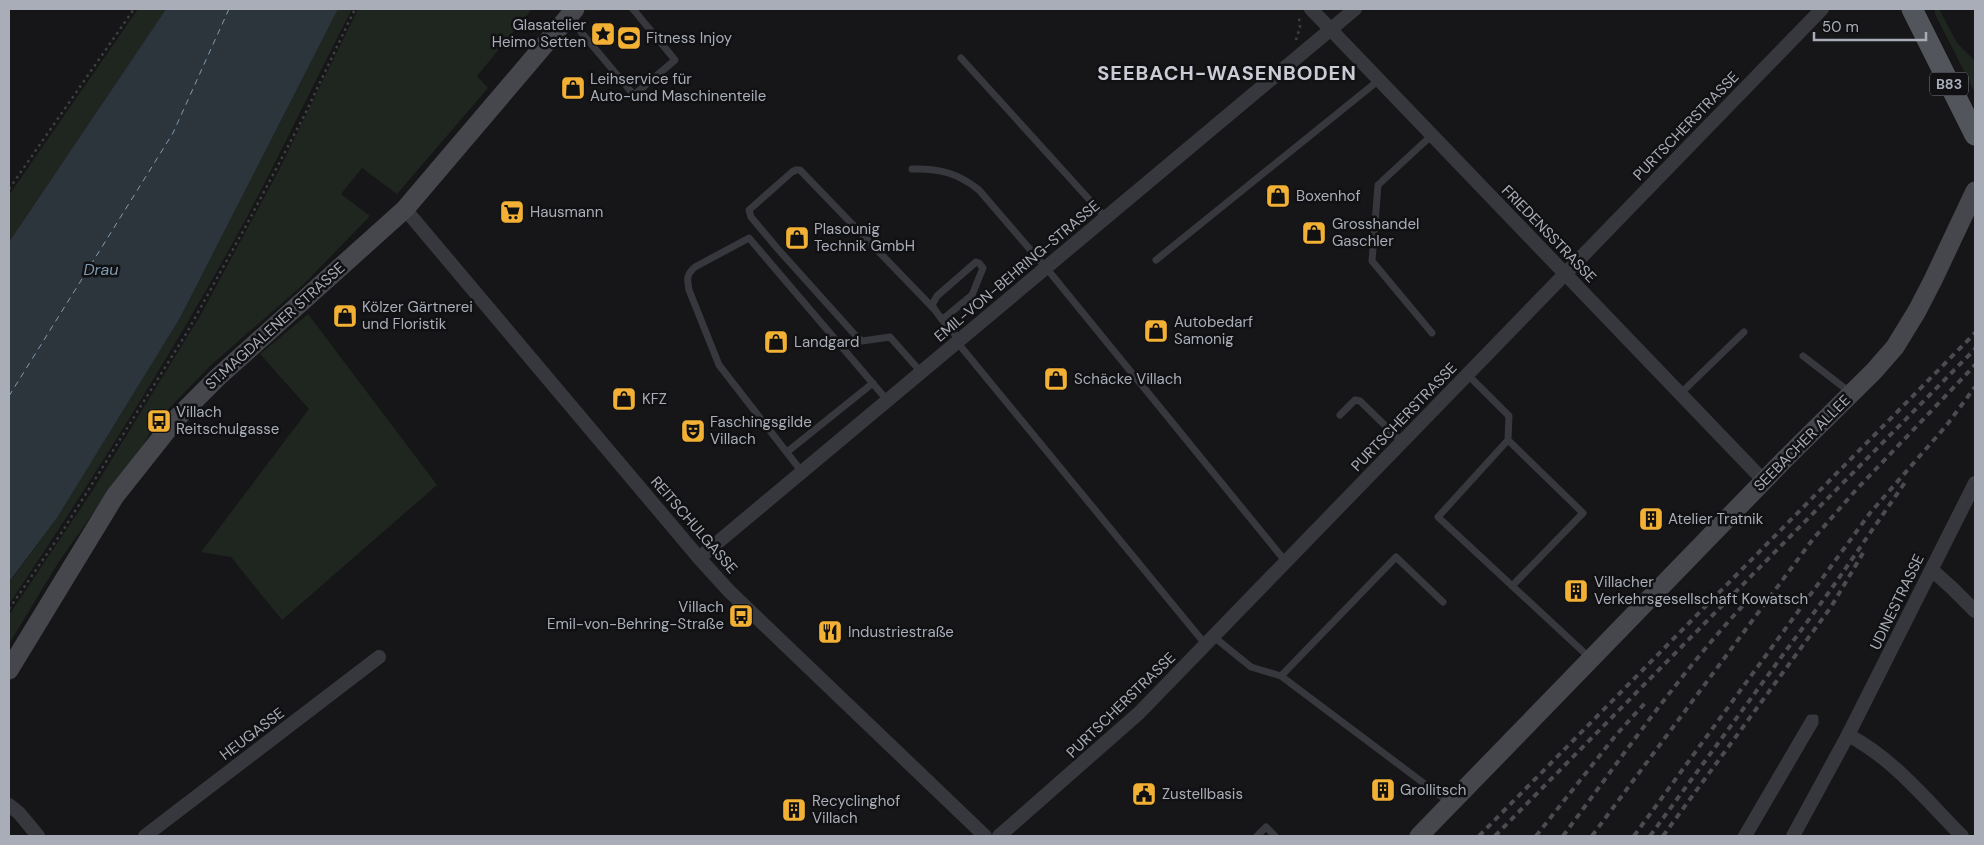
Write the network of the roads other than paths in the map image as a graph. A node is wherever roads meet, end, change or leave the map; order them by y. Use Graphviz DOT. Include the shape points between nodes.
graph roads {
  1 [pos="633,9"];
  2 [pos="1311,9"];
  3 [pos="1355,9"];
  4 [pos="1822,9"];
  5 [pos="1912,9"];
  6 [pos="571,13"];
  7 [pos="1331,30"];
  8 [pos="961,58"];
  9 [pos="1379,80"];
  10 [pos="1432,135"];
  11 [pos="1975,135"];
  12 [pos="912,169"];
  13 [pos="1975,190"];
  14 [pos="405,210"];
  15 [pos="1106,218"];
  16 [pos="1156,260"];
  17 [pos="1046,268"];
  18 [pos="1565,274"];
  19 [pos="935,310"];
  20 [pos="942,320"];
  21 [pos="1744,332"];
  22 [pos="1432,333"];
  23 [pos="958,341"];
  24 [pos="1803,356"];
  25 [pos="921,372"];
  26 [pos="1468,375"];
  27 [pos="873,383"];
  28 [pos="1680,394"];
  29 [pos="1851,394"];
  30 [pos="888,400"];
  31 [pos="1340,415"];
  32 [pos="1508,440"];
  33 [pos="1402,442"];
  34 [pos="787,452"];
  35 [pos="802,472"];
  36 [pos="1764,481"];
  37 [pos="1975,483"];
  38 [pos="699,558"];
  39 [pos="1286,562"];
  40 [pos="1932,570"];
  41 [pos="1512,586"];
  42 [pos="1444,602"];
  43 [pos="1975,611"];
  44 [pos="1210,641"];
  45 [pos="379,658"];
  46 [pos="1591,659"];
  47 [pos="9,670"];
  48 [pos="1282,676"];
  49 [pos="1848,735"];
  50 [pos="1450,803"];
  51 [pos="9,805"];
  52 [pos="38,836"];
  53 [pos="145,836"];
  54 [pos="986,836"];
  55 [pos="999,836"];
  56 [pos="1257,836"];
  57 [pos="1275,836"];
  58 [pos="1419,836"];
  59 [pos="1742,836"];
  60 [pos="1749,836"];
  61 [pos="1793,836"];
  62 [pos="1962,836"];
  1 -- 6 [label="lane" via="675,60 634,95"];
  2 -- 7 [label="street, FRIEDENSSTRASSE"];
  3 -- 7 [label="street, EMIL-VON-BEHRING-STRASSE"];
  4 -- 18 [label="street, PURTSCHERSTRASSE"];
  5 -- 11 [label="main road, B83"];
  6 -- 14 [label="street, ST.MAGDALENER STRASSE"];
  7 -- 9 [label="street, FRIEDENSSTRASSE"];
  7 -- 15 [label="street, EMIL-VON-BEHRING-STRASSE"];
  8 -- 15 [label="lane"];
  9 -- 10 [label="street, FRIEDENSSTRASSE"];
  9 -- 16 [label="lane"];
  10 -- 18 [label="street, FRIEDENSSTRASSE"];
  10 -- 22 [label="lane" via="1378,185 1372,262"];
  12 -- 17 [label="lane" via="937,169 967,180"];
  13 -- 29 [label="street, SEEBACHER ALLEE" via="1918,311 1895,347"];
  14 -- 38 [label="street, REITSCHULGASSE"];
  14 -- 47 [label="street, ST.MAGDALENER STRASSE" via="218,376 176,419 115,496"];
  15 -- 17 [label="street, EMIL-VON-BEHRING-STRASSE"];
  17 -- 23 [label="street, EMIL-VON-BEHRING-STRASSE"];
  17 -- 39 [label="lane"];
  18 -- 26 [label="street, PURTSCHERSTRASSE"];
  18 -- 28 [label="street, FRIEDENSSTRASSE"];
  19 -- 20 [label="lane"];
  19 -- 20 [label="lane" via="932,305 937,296 976,262 982,265 972,295"];
  19 -- 25 [label="lane" via="800,170 792,172 749,210 751,217 777,248 856,336 862,341 890,337"];
  20 -- 23 [label="lane"];
  21 -- 28 [label="lane"];
  23 -- 25 [label="street, EMIL-VON-BEHRING-STRASSE"];
  23 -- 44 [label="lane"];
  24 -- 29 [label="lane"];
  25 -- 30 [label="street, EMIL-VON-BEHRING-STRASSE"];
  26 -- 32 [label="lane" via="1509,416"];
  26 -- 33 [label="street, PURTSCHERSTRASSE"];
  27 -- 30 [label="lane"];
  27 -- 34 [label="lane"];
  27 -- 34 [label="lane" via="749,238 695,267 687,279 689,290 719,366"];
  28 -- 36 [label="street, FRIEDENSSTRASSE"];
  29 -- 36 [label="street, SEEBACHER ALLEE"];
  30 -- 35 [label="street, EMIL-VON-BEHRING-STRASSE"];
  31 -- 33 [label="lane" via="1351,402 1360,401"];
  32 -- 41 [label="lane" via="1438,517"];
  32 -- 41 [label="lane" via="1583,513"];
  33 -- 39 [label="street, PURTSCHERSTRASSE"];
  34 -- 35 [label="lane"];
  35 -- 38 [label="street, EMIL-VON-BEHRING-STRASSE"];
  36 -- 46 [label="street, SEEBACHER ALLEE"];
  37 -- 40 [label="street, UDINESTRASSE"];
  38 -- 54 [label="street, REITSCHULGASSE" via="746,608"];
  39 -- 44 [label="street, PURTSCHERSTRASSE"];
  40 -- 43 [label="street"];
  40 -- 49 [label="street, UDINESTRASSE"];
  41 -- 46 [label="lane"];
  42 -- 48 [label="lane" via="1396,558"];
  44 -- 48 [label="lane" via="1251,666"];
  44 -- 55 [label="street, PURTSCHERSTRASSE" via="1139,713"];
  45 -- 53 [label="street, HEUGASSE"];
  46 -- 50 [label="street, SEEBACHER ALLEE"];
  48 -- 50 [label="lane"];
  49 -- 61 [label="street, UDINESTRASSE"];
  49 -- 62 [label="street" via="1887,760"];
  50 -- 58 [label="street, SEEBACHER ALLEE"];
  51 -- 52 [label="street"];
  56 -- 57 [label="lane" via="1266,827"];
  59 -- 60 [label="lane" via="1810,718 1815,718 1815,724"];
}
